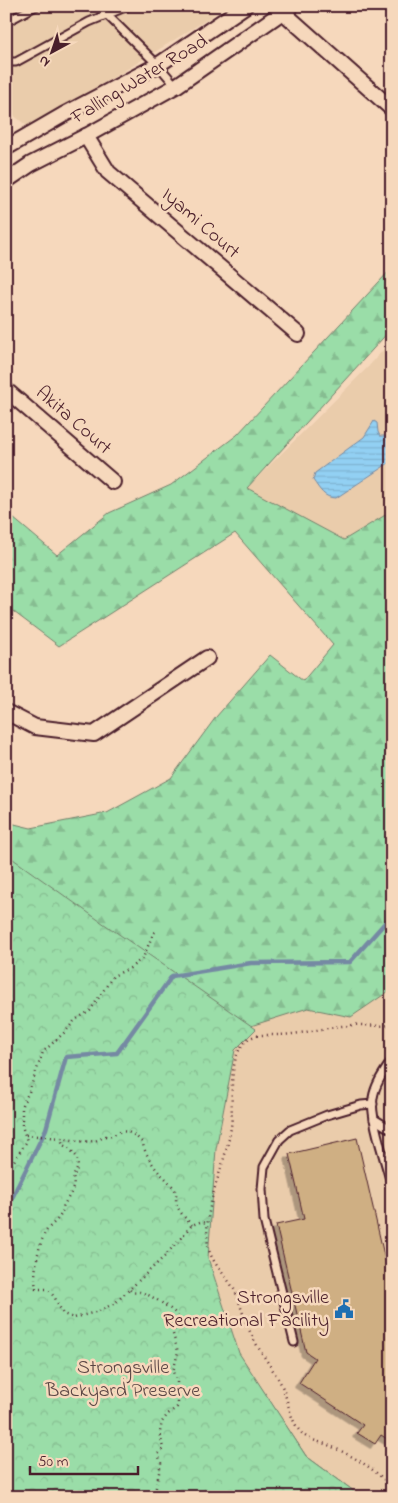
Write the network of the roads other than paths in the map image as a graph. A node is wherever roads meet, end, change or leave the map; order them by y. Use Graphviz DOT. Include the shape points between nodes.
graph roads {
  1 [pos="36,6"];
  2 [pos="98,6"];
  3 [pos="128,6"];
  4 [pos="245,6"];
  5 [pos="287,9"];
  6 [pos="108,16"];
  7 [pos="6,22"];
  8 [pos="6,62"];
  9 [pos="158,64"];
  10 [pos="176,86"];
  11 [pos="392,109"];
  12 [pos="86,136"];
  13 [pos="6,148"];
  14 [pos="6,181"];
  15 [pos="298,334"];
  16 [pos="6,390"];
  17 [pos="113,482"];
  18 [pos="207,658"];
  19 [pos="6,712"];
  20 [pos="392,1060"];
  21 [pos="373,1104"];
  22 [pos="374,1118"];
  23 [pos="392,1130"];
  24 [pos="392,1186"];
  25 [pos="294,1342"];
  1 -- 7 [label="lane"];
  2 -- 6 [label="lane"];
  3 -- 6 [label="lane"];
  4 -- 9 [label="street, Falling Water Road"];
  5 -- 10 [label="street, Falling Water Road"];
  5 -- 11 [label="street"];
  6 -- 8 [label="lane" via="89,22 16,62"];
  6 -- 9 [label="lane"];
  9 -- 10 [label="lane"];
  9 -- 13 [label="street, Falling Water Road"];
  10 -- 12 [label="street, Falling Water Road"];
  12 -- 14 [label="street, Falling Water Road" via="31,164"];
  12 -- 15 [label="street, Iyami Court" via="108,172"];
  16 -- 17 [label="street, Akita Court"];
  18 -- 19 [label="street" via="94,734 36,727"];
  20 -- 21 [label="lane" via="380,1079"];
  21 -- 22 [label="lane"];
  21 -- 25 [label="lane" via="361,1105 290,1130 279,1140 264,1167 264,1220"];
  22 -- 23 [label="lane"];
  22 -- 24 [label="lane"];
}
